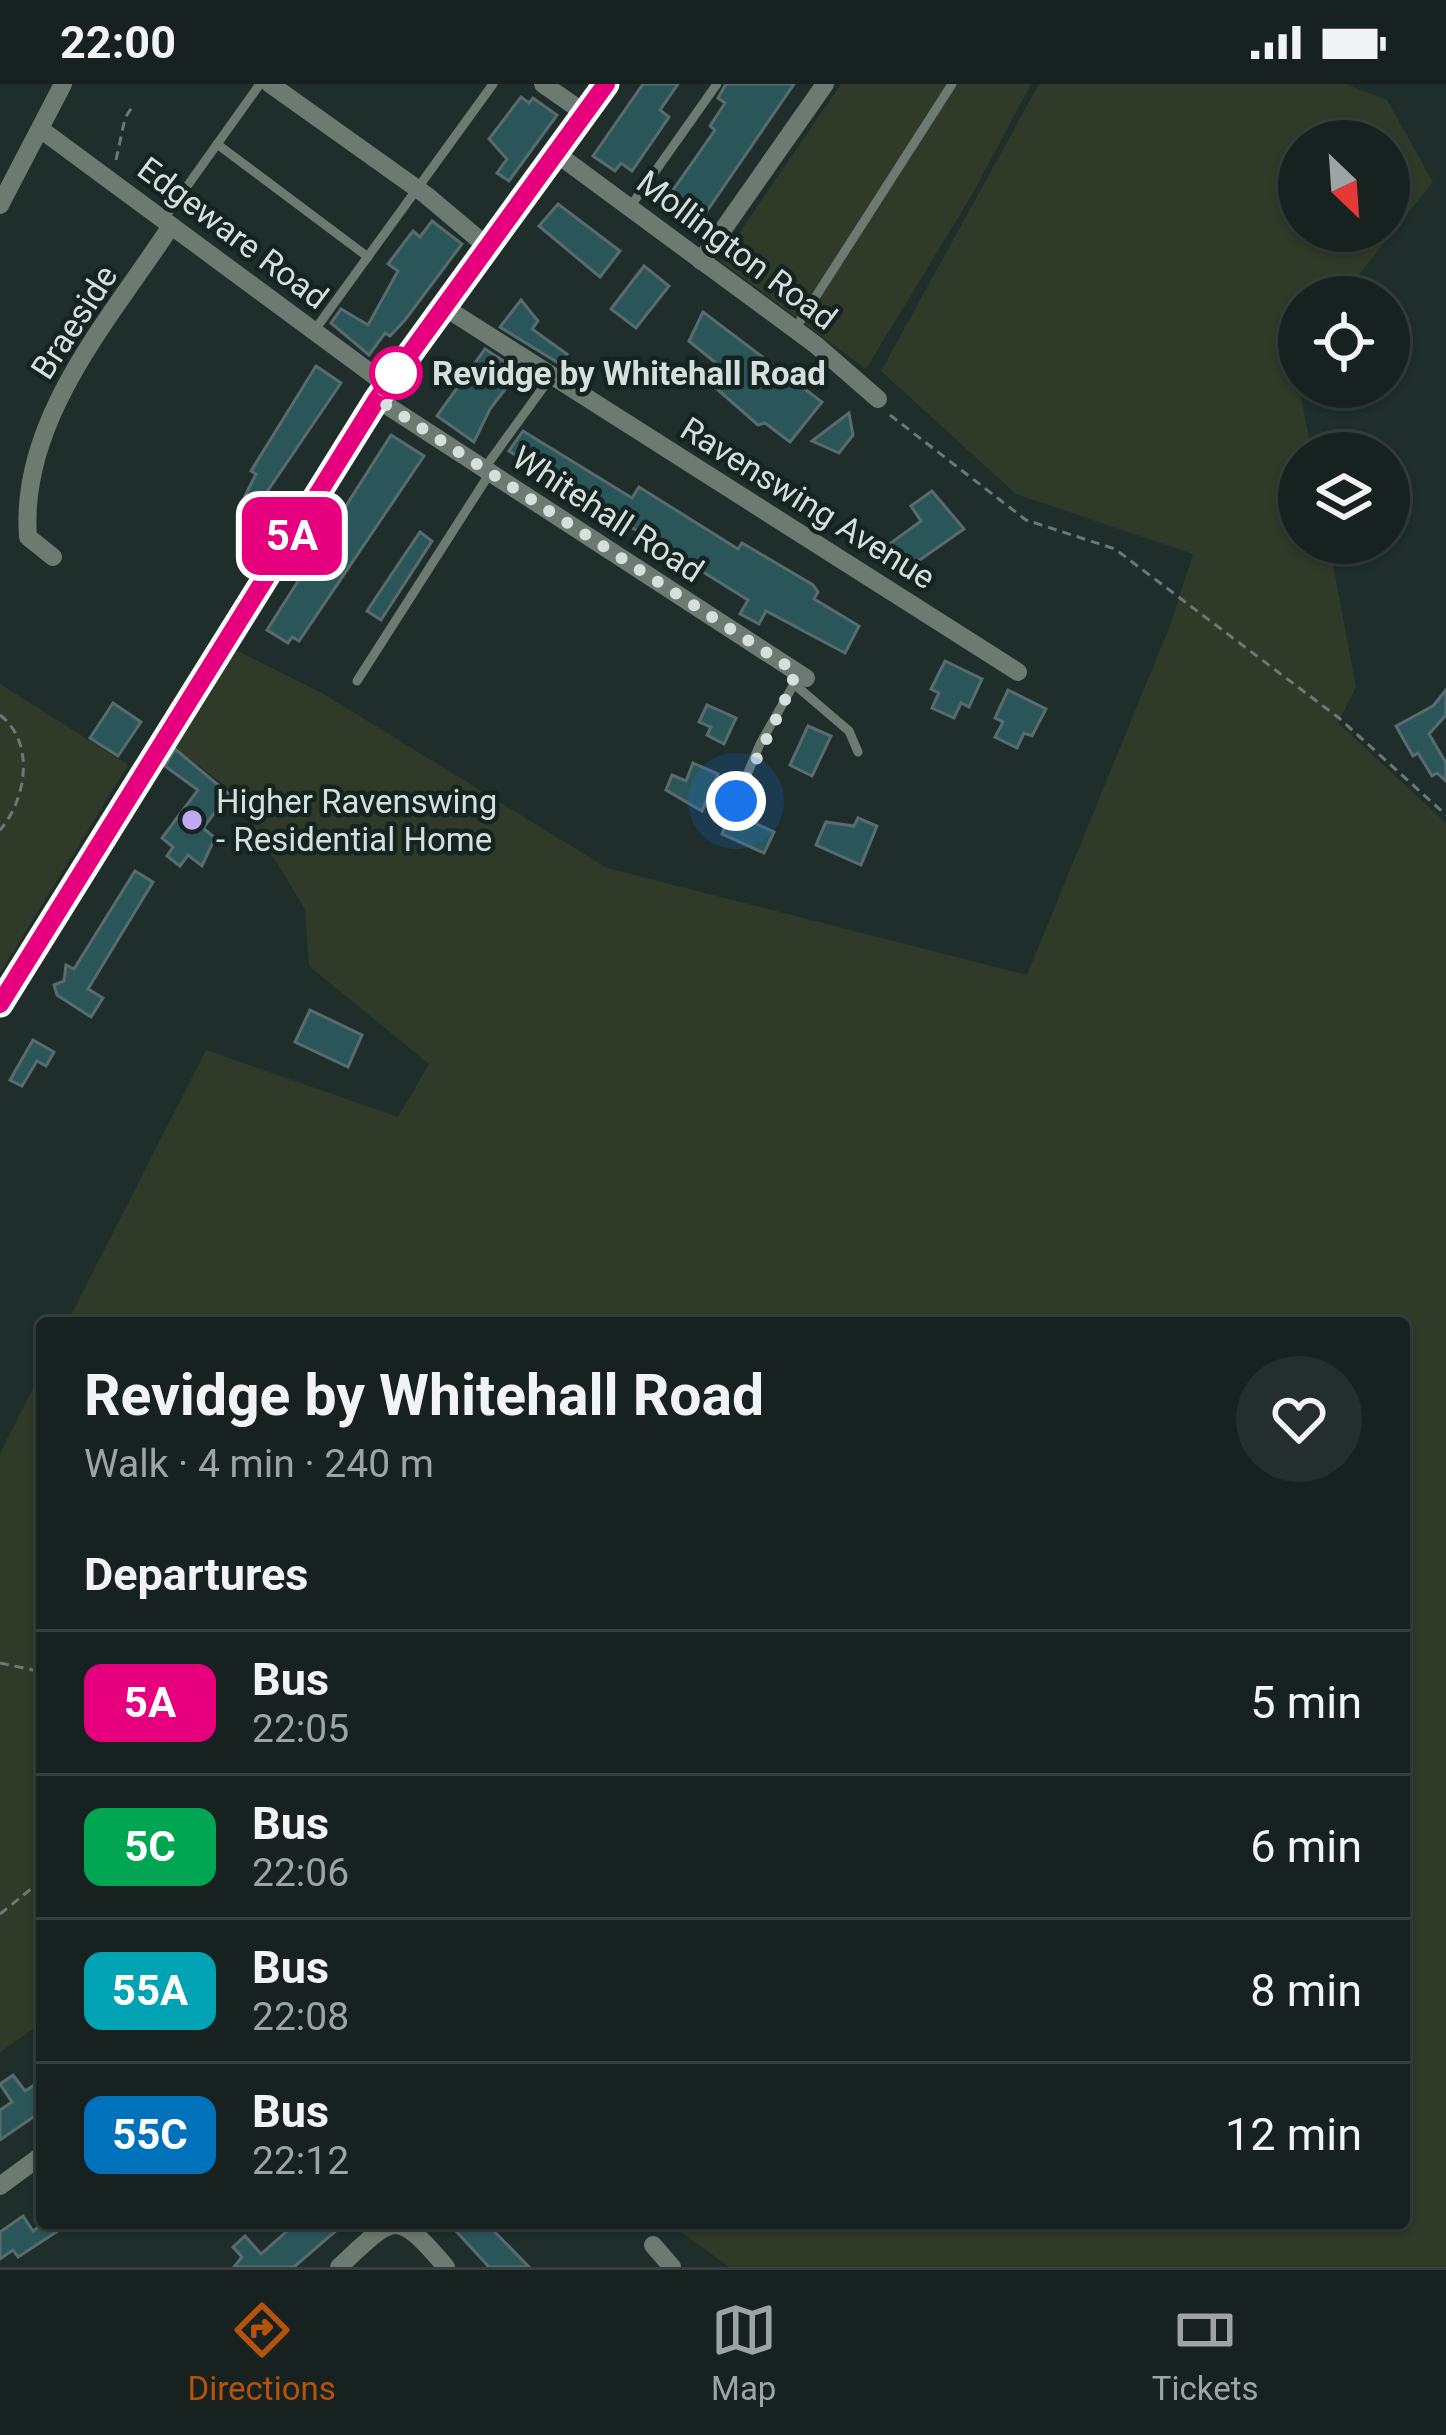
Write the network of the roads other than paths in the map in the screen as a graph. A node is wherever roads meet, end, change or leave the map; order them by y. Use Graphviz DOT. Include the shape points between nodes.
graph roads {
  1 [pos="63,84"];
  2 [pos="260,84"];
  3 [pos="270,84"];
  4 [pos="493,84"];
  5 [pos="543,84"];
  6 [pos="606,84"];
  7 [pos="717,84"];
  8 [pos="952,84"];
  9 [pos="820,86"];
  10 [pos="586,114"];
  11 [pos="43,130"];
  12 [pos="217,144"];
  13 [pos="557,154"];
  14 [pos="419,189"];
  15 [pos="0,206"];
  16 [pos="630,208"];
  17 [pos="167,223"];
  18 [pos="489,248"];
  19 [pos="368,257"];
  20 [pos="701,261"];
  21 [pos="444,307"];
  22 [pos="795,329"];
  23 [pos="314,331"];
  24 [pos="550,378"];
  25 [pos="382,392"];
  26 [pos="878,399"];
  27 [pos="487,471"];
  28 [pos="53,556"];
  29 [pos="1018,672"];
  30 [pos="798,678"];
  31 [pos="357,680"];
  32 [pos="857,752"];
  33 [pos="736,801"];
  34 [pos="0,1004"];
  35 [pos="36,2159"];
  36 [pos="0,2186"];
  37 [pos="382,2229"];
  38 [pos="414,2229"];
  39 [pos="653,2245"];
  40 [pos="338,2267"];
  41 [pos="446,2267"];
  42 [pos="672,2267"];
  1 -- 11 [label="street"];
  2 -- 12 [label="lane"];
  3 -- 14 [label="street"];
  4 -- 14 [label="lane"];
  5 -- 10 [label="street"];
  6 -- 10 [label="street"];
  7 -- 16 [label="lane"];
  8 -- 22 [label="lane"];
  9 -- 20 [label="street"];
  10 -- 13 [label="street"];
  11 -- 15 [label="street"];
  11 -- 17 [label="street, Edgeware Road"];
  12 -- 17 [label="lane"];
  12 -- 19 [label="lane"];
  13 -- 16 [label="street, Mollington Road"];
  13 -- 18 [label="street"];
  14 -- 18 [label="street"];
  14 -- 19 [label="lane"];
  16 -- 20 [label="street, Mollington Road"];
  17 -- 23 [label="street, Edgeware Road"];
  17 -- 28 [label="street, Braeside" via="63,385 38,456 28,537"];
  18 -- 21 [label="street"];
  19 -- 23 [label="lane"];
  20 -- 22 [label="street, Mollington Road"];
  21 -- 24 [label="street, Ravenswing Avenue"];
  21 -- 25 [label="street"];
  22 -- 26 [label="street, Mollington Road"];
  23 -- 25 [label="street, Edgeware Road"];
  24 -- 27 [label="lane"];
  24 -- 29 [label="street, Ravenswing Avenue"];
  25 -- 27 [label="street, Whitehall Road"];
  25 -- 34 [label="street"];
  27 -- 30 [label="street, Whitehall Road"];
  27 -- 31 [label="lane"];
  30 -- 32 [label="lane" via="850,731"];
  30 -- 33 [label="lane"];
  35 -- 36 [label="street"];
  37 -- 40 [label="street"];
  38 -- 41 [label="street"];
  39 -- 42 [label="street"];
}
